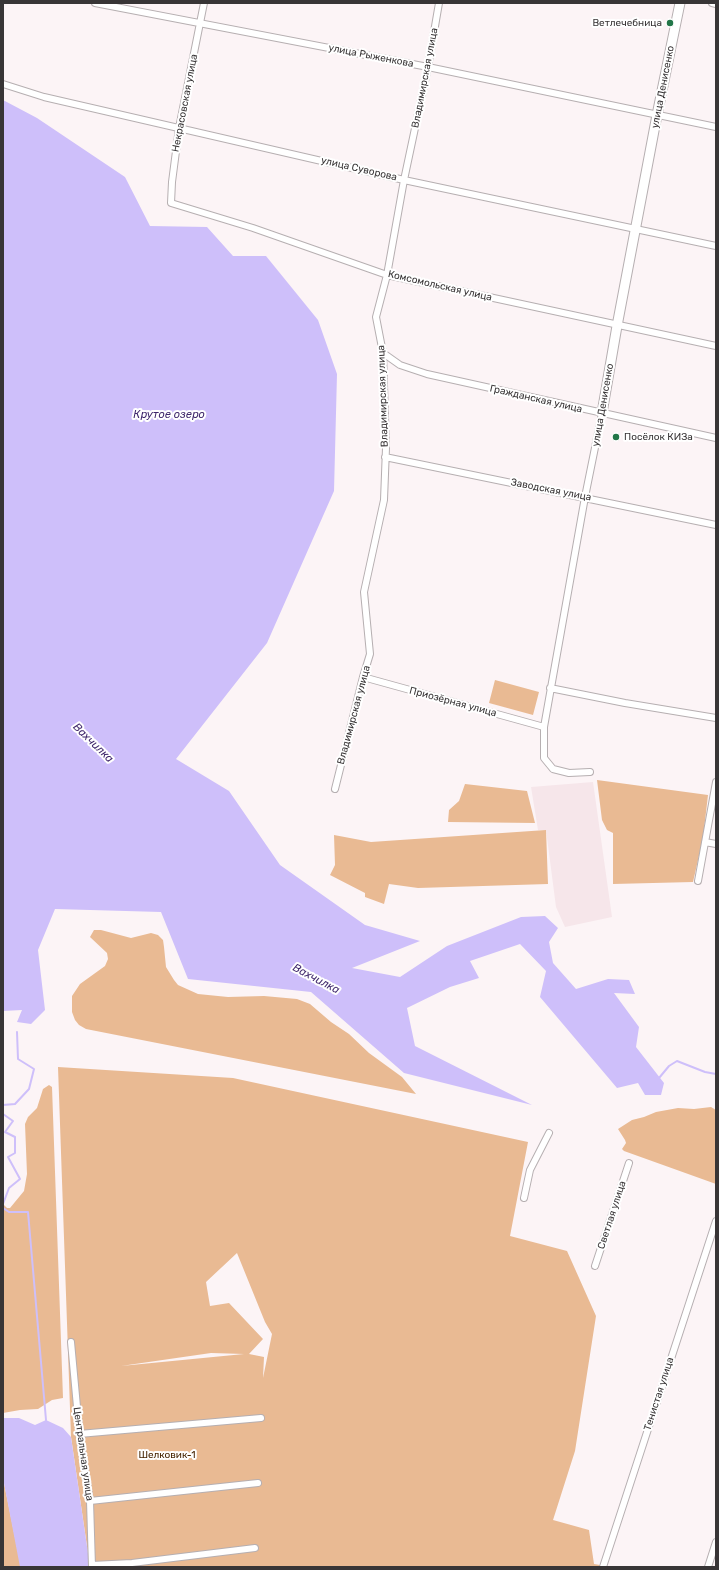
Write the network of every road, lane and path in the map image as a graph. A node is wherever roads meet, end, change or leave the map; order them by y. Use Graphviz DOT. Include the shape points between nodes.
graph roads {
  1 [pos="95,3"];
  2 [pos="204,3"];
  3 [pos="439,3"];
  4 [pos="680,3"];
  5 [pos="712,3"];
  6 [pos="716,4"];
  7 [pos="201,24"];
  8 [pos="428,67"];
  9 [pos="3,84"];
  10 [pos="657,115"];
  11 [pos="716,127"];
  12 [pos="179,128"];
  13 [pos="404,180"];
  14 [pos="171,203"];
  15 [pos="636,228"];
  16 [pos="716,246"];
  17 [pos="387,275"];
  18 [pos="617,326"];
  19 [pos="716,346"];
  20 [pos="383,354"];
  21 [pos="602,413"];
  22 [pos="716,438"];
  23 [pos="385,457"];
  24 [pos="585,497"];
  25 [pos="716,525"];
  26 [pos="363,677"];
  27 [pos="550,688"];
  28 [pos="716,718"];
  29 [pos="544,727"];
  30 [pos="590,772"];
  31 [pos="716,782"];
  32 [pos="335,789"];
  33 [pos="705,842"];
  34 [pos="716,844"];
  35 [pos="698,881"];
  36 [pos="549,1133"];
  37 [pos="629,1164"];
  38 [pos="524,1198"];
  39 [pos="716,1221"];
  40 [pos="595,1266"];
  41 [pos="71,1342"];
  42 [pos="261,1418"];
  43 [pos="79,1434"];
  44 [pos="258,1483"];
  45 [pos="90,1501"];
  46 [pos="716,1542"];
  47 [pos="255,1548"];
  48 [pos="92,1566"];
  49 [pos="603,1567"];
  50 [pos="708,1567"];
  1 -- 7 [label="street, улица Рыженкова"];
  2 -- 7 [label="street, Некрасовская улица"];
  3 -- 8 [label="street, Владимирская улица"];
  4 -- 10 [label="street, улица Денисенко"];
  5 -- 6 [label="street"];
  7 -- 8 [label="street, улица Рыженкова"];
  7 -- 12 [label="street, Некрасовская улица"];
  8 -- 10 [label="street, улица Рыженкова"];
  8 -- 13 [label="street, Владимирская улица"];
  9 -- 12 [label="street, улица Суворова" via="44,97"];
  10 -- 11 [label="street, улица Рыженкова"];
  10 -- 15 [label="street, улица Денисенко"];
  12 -- 13 [label="street, улица Суворова"];
  12 -- 14 [label="street, Некрасовская улица"];
  13 -- 15 [label="street, улица Суворова"];
  13 -- 17 [label="street, Владимирская улица"];
  14 -- 17 [label="street, Комсомольская улица" via="253,228"];
  15 -- 16 [label="street, улица Суворова"];
  15 -- 18 [label="street, улица Денисенко"];
  17 -- 18 [label="street, Комсомольская улица"];
  17 -- 20 [label="street, Владимирская улица" via="376,317"];
  18 -- 19 [label="street, Комсомольская улица"];
  18 -- 21 [label="street, улица Денисенко"];
  20 -- 21 [label="street, Гражданская улица" via="400,365 427,374"];
  20 -- 23 [label="street, Владимирская улица"];
  21 -- 22 [label="street, Гражданская улица"];
  21 -- 24 [label="street, улица Денисенко"];
  23 -- 24 [label="street, Заводская улица"];
  23 -- 26 [label="street, Владимирская улица" via="384,500 364,592 370,654"];
  24 -- 25 [label="street, Заводская улица"];
  24 -- 27 [label="street, улица Денисенко"];
  26 -- 29 [label="street, Приозёрная улица"];
  26 -- 32 [label="street, Владимирская улица"];
  27 -- 28 [label="street" via="625,704"];
  27 -- 29 [label="street, улица Денисенко"];
  29 -- 30 [label="street, улица Денисенко" via="544,758 553,769 569,773"];
  31 -- 33 [label="street"];
  33 -- 34 [label="street"];
  33 -- 35 [label="street"];
  36 -- 38 [label="street" via="530,1170"];
  37 -- 40 [label="street, Светлая улица"];
  39 -- 49 [label="street, Тенистая улица"];
  41 -- 43 [label="street, Центральная улица"];
  42 -- 43 [label="street"];
  43 -- 45 [label="street, Центральная улица"];
  44 -- 45 [label="street"];
  45 -- 48 [label="street, Центральная улица"];
  46 -- 50 [label="street"];
  47 -- 48 [label="street"];
}
